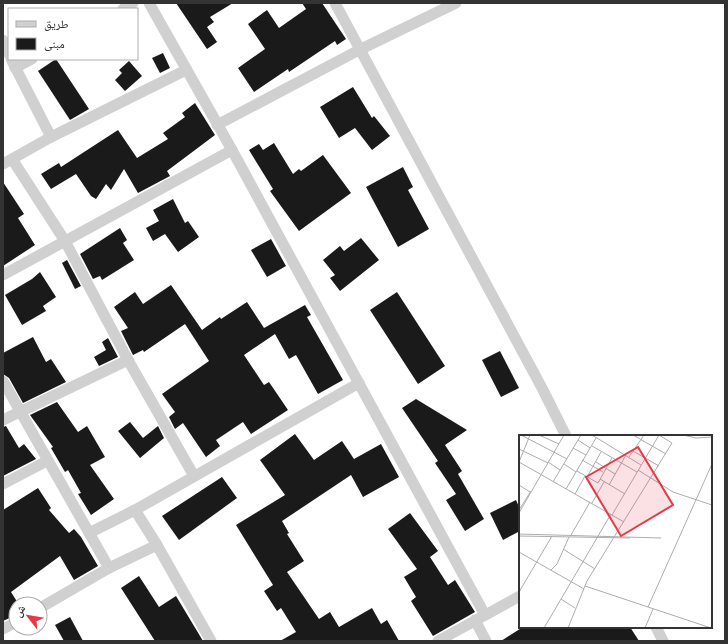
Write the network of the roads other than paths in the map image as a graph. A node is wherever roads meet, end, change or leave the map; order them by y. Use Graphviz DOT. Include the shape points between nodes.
graph roads {
  1 [pos="133,3"];
  2 [pos="149,3"];
  3 [pos="335,3"];
  4 [pos="456,3"];
  5 [pos="124,8"];
  6 [pos="3,40"];
  7 [pos="359,50"];
  8 [pos="8,52"];
  9 [pos="28,60"];
  10 [pos="13,64"];
  11 [pos="186,70"];
  12 [pos="217,125"];
  13 [pos="50,137"];
  14 [pos="232,150"];
  15 [pos="8,161"];
  16 [pos="65,241"];
  17 [pos="3,275"];
  18 [pos="128,360"];
  19 [pos="3,381"];
  20 [pos="359,384"];
  21 [pos="20,412"];
  22 [pos="3,420"];
  23 [pos="566,435"];
  24 [pos="47,461"];
  25 [pos="194,476"];
  26 [pos="3,484"];
  27 [pos="135,510"];
  28 [pos="89,533"];
  29 [pos="157,545"];
  30 [pos="109,568"];
  31 [pos="519,597"];
  32 [pos="48,603"];
  33 [pos="480,618"];
  34 [pos="656,628"];
  35 [pos="211,641"];
  36 [pos="438,641"];
  37 [pos="486,641"];
  38 [pos="663,641"];
  1 -- 5 [label="street"];
  2 -- 11 [label="street"];
  3 -- 7 [label="street"];
  4 -- 7 [label="street"];
  6 -- 8 [label="street"];
  7 -- 12 [label="street"];
  7 -- 23 [label="street"];
  9 -- 10 [label="street"];
  10 -- 13 [label="street"];
  11 -- 12 [label="street"];
  11 -- 13 [label="street"];
  12 -- 14 [label="street"];
  13 -- 15 [label="street"];
  14 -- 16 [label="street"];
  14 -- 20 [label="street"];
  15 -- 16 [label="street"];
  16 -- 17 [label="street"];
  16 -- 18 [label="street"];
  18 -- 21 [label="street"];
  18 -- 25 [label="street"];
  19 -- 21 [label="street"];
  20 -- 25 [label="street"];
  20 -- 33 [label="street"];
  21 -- 22 [label="street"];
  21 -- 24 [label="street"];
  24 -- 26 [label="street"];
  24 -- 28 [label="street"];
  25 -- 27 [label="street"];
  27 -- 28 [label="street"];
  27 -- 29 [label="street"];
  28 -- 30 [label="street"];
  29 -- 30 [label="street"];
  29 -- 35 [label="street"];
  30 -- 32 [label="street"];
  31 -- 33 [label="street"];
  33 -- 36 [label="street"];
  33 -- 37 [label="street"];
  34 -- 38 [label="street"];
}
